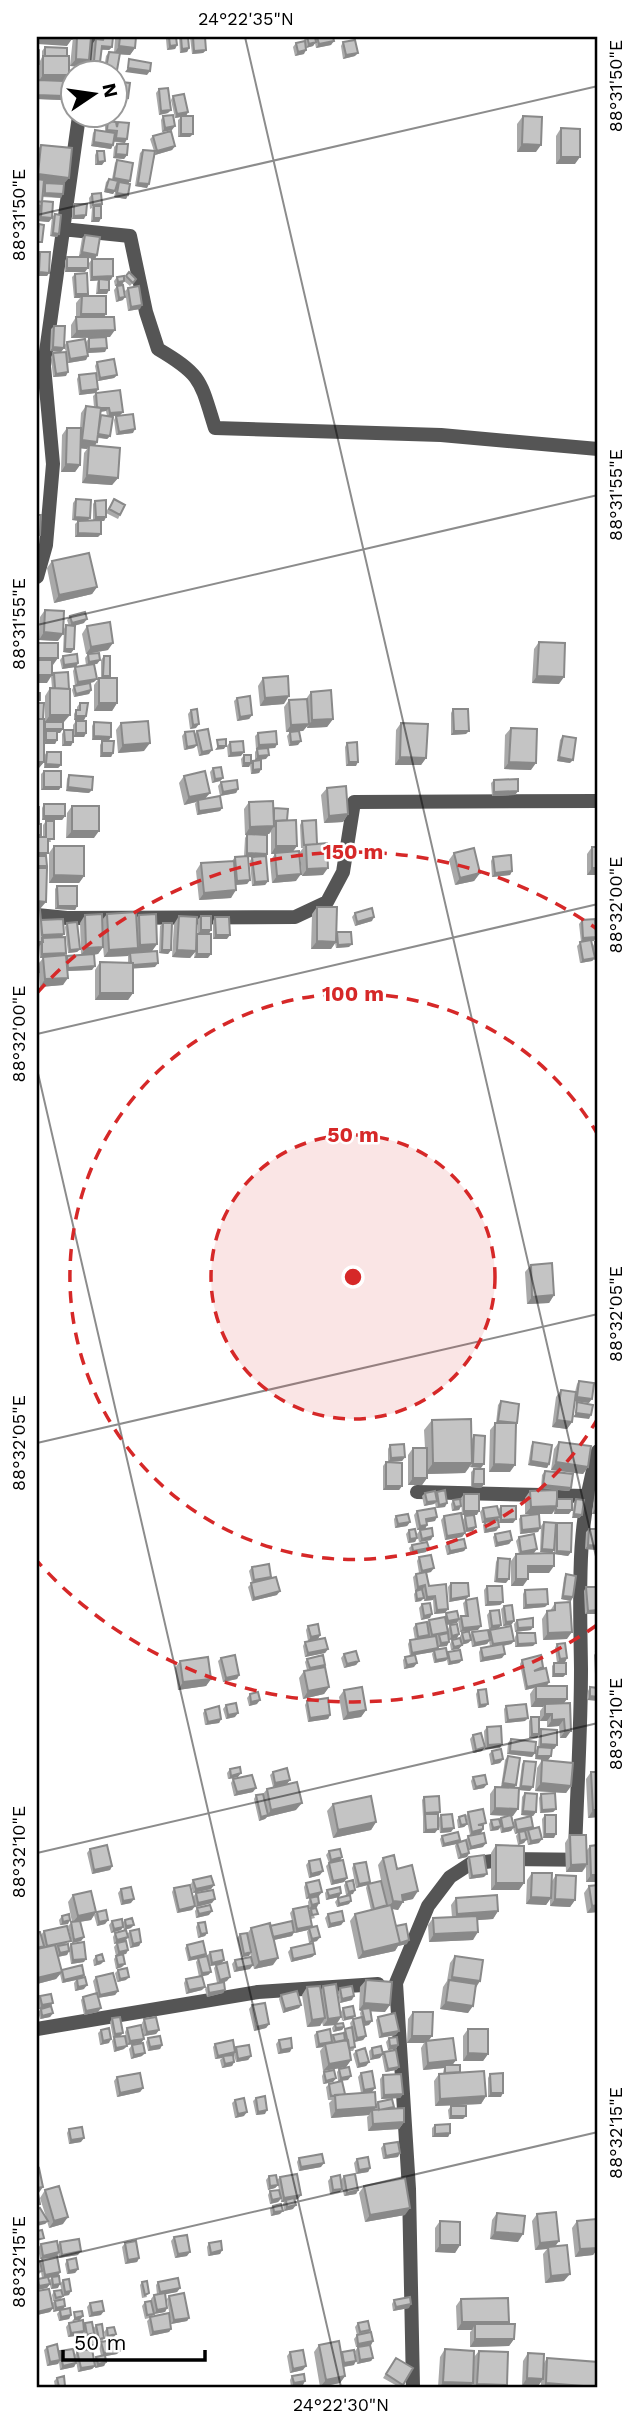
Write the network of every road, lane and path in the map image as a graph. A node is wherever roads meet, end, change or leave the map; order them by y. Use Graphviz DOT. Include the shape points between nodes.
graph roads {
  1 [pos="91,37"];
  2 [pos="88,60"];
  3 [pos="77,130"];
  4 [pos="62,229"];
  5 [pos="598,449"];
  6 [pos="37,577"];
  7 [pos="598,802"];
  8 [pos="37,915"];
  9 [pos="598,1451"];
  10 [pos="417,1492"];
  11 [pos="585,1496"];
  12 [pos="575,1860"];
  13 [pos="598,1860"];
  14 [pos="396,1983"];
  15 [pos="37,2029"];
  16 [pos="413,2387"];
  1 -- 2 [label="street"];
  3 -- 4 [label="street"];
  4 -- 5 [label="street" via="130,236 158,349 190,368 203,388 215,428 441,435"];
  4 -- 6 [label="street" via="44,366 53,464 46,545"];
  7 -- 8 [label="street" via="354,802 343,872 327,902 295,917"];
  9 -- 11 [label="street"];
  10 -- 11 [label="street"];
  11 -- 12 [label="street" via="578,1586 581,1670"];
  12 -- 13 [label="street"];
  12 -- 14 [label="street" via="508,1859 470,1864 450,1877 428,1906"];
  14 -- 15 [label="street" via="258,1992"];
  14 -- 16 [label="street" via="409,2189"];
}
